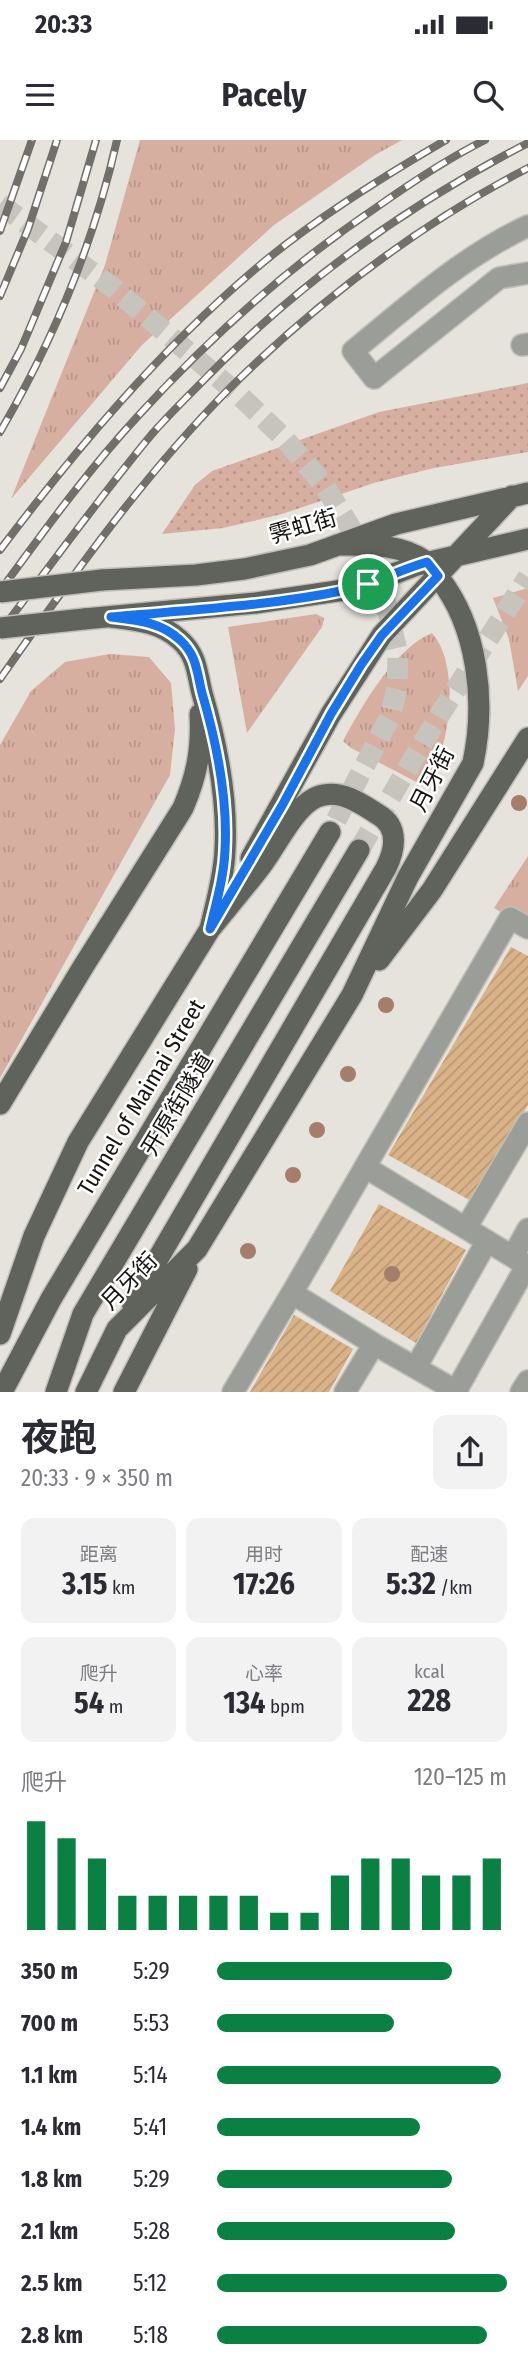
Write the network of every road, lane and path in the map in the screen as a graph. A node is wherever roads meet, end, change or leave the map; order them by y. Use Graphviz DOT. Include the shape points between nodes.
graph roads {
  1 [pos="528,226"];
  2 [pos="496,241"];
  3 [pos="528,273"];
  4 [pos="499,278"];
  5 [pos="520,494"];
  6 [pos="528,539"];
  7 [pos="337,545"];
  8 [pos="457,554"];
  9 [pos="432,569"];
  10 [pos="0,592"];
  11 [pos="111,617"];
  12 [pos="0,628"];
  13 [pos="199,680"];
  14 [pos="528,738"];
  15 [pos="330,832"];
  16 [pos="359,850"];
  17 [pos="528,928"];
  18 [pos="210,929"];
  19 [pos="352,995"];
  20 [pos="0,1104"];
  21 [pos="528,1123"];
  22 [pos="365,1167"];
  23 [pos="466,1228"];
  24 [pos="528,1229"];
  25 [pos="487,1241"];
  26 [pos="197,1249"];
  27 [pos="522,1262"];
  28 [pos="292,1293"];
  29 [pos="117,1329"];
  30 [pos="0,1334"];
  31 [pos="374,1344"];
  32 [pos="146,1346"];
  33 [pos="416,1367"];
  34 [pos="528,1381"];
  35 [pos="457,1391"];
  36 [pos="2,1392"];
  37 [pos="56,1392"];
  38 [pos="86,1392"];
  39 [pos="124,1392"];
  40 [pos="142,1392"];
  41 [pos="233,1392"];
  42 [pos="345,1392"];
  43 [pos="521,1392"];
  1 -- 2 [label="lane"];
  2 -- 4 [label="lane"];
  2 -- 4 [label="lane" via="353,351 374,377"];
  3 -- 4 [label="lane"];
  5 -- 7 [label="main road, 霁虹街" via="396,524"];
  5 -- 8 [label="main road"];
  6 -- 8 [label="main road"];
  7 -- 9 [label="main road" via="383,545 408,552"];
  7 -- 10 [label="main road, 霁虹街, bridge" via="244,569"];
  8 -- 9 [label="main road"];
  9 -- 11 [label="main road" via="344,590"];
  9 -- 18 [label="main road" via="361,665"];
  9 -- 19 [label="main road, 月牙街" via="462,614 476,670 477,748 468,774 408,877"];
  11 -- 12 [label="main road, bridge"];
  11 -- 13 [label="main road" via="156,624 170,632 192,653"];
  13 -- 18 [label="main road" via="214,732 224,813 225,852"];
  13 -- 20 [label="main road" via="200,754 183,808"];
  14 -- 19 [label="main road, 月牙街" via="432,890"];
  15 -- 36 [label="main road, Tunnel of Maimai Street" via="51,1299"];
  16 -- 37 [label="main road, 开原街隧道" via="83,1314"];
  17 -- 22 [label="lane" via="510,918"];
  18 -- 29 [label="main road" via="313,799 335,794 351,799 391,827 394,847 386,868"];
  18 -- 30 [label="main road" via="78,1142 34,1236"];
  19 -- 26 [label="main road, 月牙街"];
  21 -- 23 [label="lane"];
  22 -- 23 [label="lane"];
  22 -- 28 [label="lane"];
  23 -- 25 [label="lane"];
  24 -- 27 [label="lane"];
  25 -- 27 [label="lane"];
  25 -- 33 [label="lane"];
  26 -- 29 [label="main road, 月牙街"];
  26 -- 32 [label="main road, 月牙街"];
  27 -- 35 [label="lane"];
  28 -- 31 [label="lane"];
  28 -- 41 [label="lane"];
  29 -- 38 [label="main road, 月牙街"];
  31 -- 33 [label="lane"];
  31 -- 42 [label="lane"];
  32 -- 39 [label="main road, 月牙街"];
  32 -- 40 [label="main road"];
  33 -- 35 [label="lane"];
  34 -- 43 [label="lane"];
}
